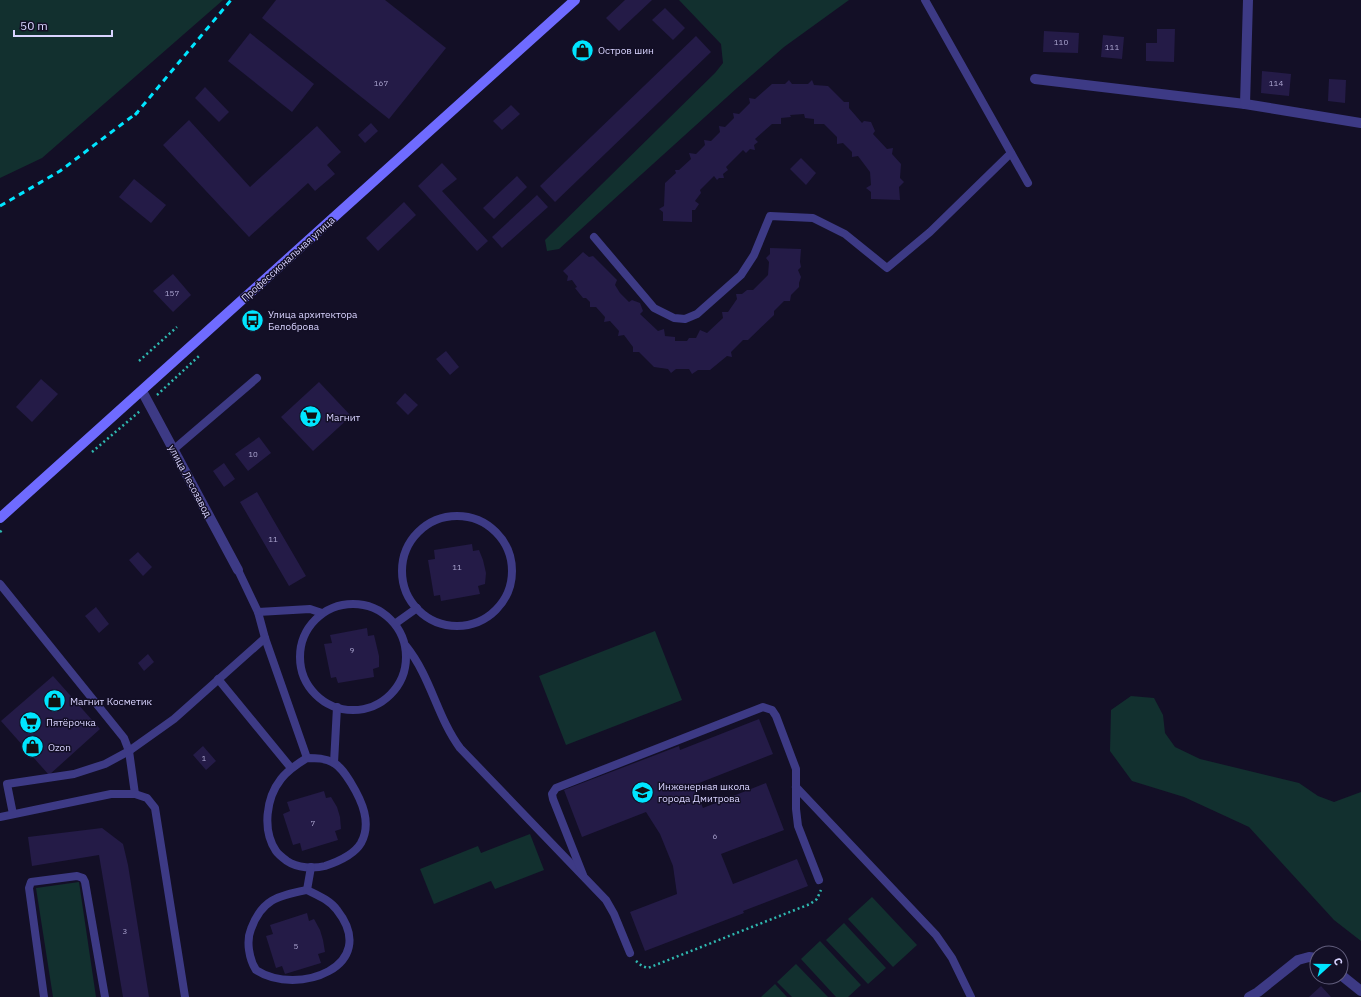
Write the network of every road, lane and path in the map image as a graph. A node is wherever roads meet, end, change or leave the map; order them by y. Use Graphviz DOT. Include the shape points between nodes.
graph roads {
  1 [pos="575,0"];
  2 [pos="925,0"];
  3 [pos="1248,0"];
  4 [pos="1035,79"];
  5 [pos="1245,104"];
  6 [pos="1361,123"];
  7 [pos="1011,153"];
  8 [pos="1028,183"];
  9 [pos="594,237"];
  10 [pos="177,326"];
  11 [pos="202,353"];
  12 [pos="139,361"];
  13 [pos="257,378"];
  14 [pos="142,391"];
  15 [pos="148,403"];
  16 [pos="173,450"];
  17 [pos="0,518"];
  18 [pos="238,570"];
  19 [pos="0,584"];
  20 [pos="417,608"];
  21 [pos="258,612"];
  22 [pos="322,613"];
  23 [pos="396,623"];
  24 [pos="265,638"];
  25 [pos="406,646"];
  26 [pos="218,679"];
  27 [pos="337,707"];
  28 [pos="129,751"];
  29 [pos="307,758"];
  30 [pos="334,763"];
  31 [pos="290,768"];
  32 [pos="796,787"];
  33 [pos="135,794"];
  34 [pos="13,814"];
  35 [pos="0,817"];
  36 [pos="311,867"];
  37 [pos="583,875"];
  38 [pos="819,880"];
  39 [pos="307,890"];
  40 [pos="630,953"];
  41 [pos="1309,957"];
  42 [pos="340,974"];
  43 [pos="1349,981"];
  44 [pos="272,986"];
  45 [pos="1361,991"];
  46 [pos="44,997"];
  47 [pos="105,997"];
  48 [pos="185,997"];
  49 [pos="971,997"];
  50 [pos="1249,997"];
  1 -- 14 [label="main road, Профессиональная улица"];
  2 -- 7 [label="lane"];
  3 -- 5 [label="street"];
  4 -- 5 [label="street"];
  5 -- 6 [label="street"];
  7 -- 8 [label="lane"];
  7 -- 9 [label="lane" via="930,232 887,268 845,234 813,218 770,216 754,255 741,275 697,314 686,319 674,318 654,308"];
  10 -- 12 [label="path"];
  11 -- 15 [label="path"];
  13 -- 16 [label="lane"];
  14 -- 15 [label="street, улица Лесозавод"];
  14 -- 17 [label="main road, Профессиональная улица"];
  15 -- 16 [label="street, улица Лесозавод"];
  16 -- 18 [label="street, улица Лесозавод"];
  18 -- 21 [label="lane"];
  19 -- 28 [label="lane" via="124,738"];
  20 -- 20 [label="lane" via="425,617 447,626 474,624 499,608 509,590 512,573 507,548 491,528 466,517 441,518 422,528 406,550 401,572 405,591"];
  20 -- 23 [label="lane"];
  21 -- 22 [label="lane" via="310,609"];
  21 -- 24 [label="lane"];
  22 -- 23 [label="lane" via="338,605 364,604 380,610"];
  22 -- 27 [label="lane" via="308,628 300,648 302,673 314,694 329,705"];
  23 -- 25 [label="lane"];
  24 -- 26 [label="lane"];
  24 -- 29 [label="lane"];
  25 -- 27 [label="lane" via="406,668 400,685 387,699 367,709 348,710"];
  25 -- 37 [label="lane" via="420,667 460,748"];
  26 -- 28 [label="lane" via="174,719"];
  26 -- 31 [label="lane"];
  27 -- 30 [label="lane"];
  28 -- 33 [label="lane"];
  28 -- 34 [label="lane" via="105,764 74,774 7,784"];
  29 -- 30 [label="lane" via="321,758"];
  29 -- 31 [label="lane"];
  30 -- 36 [label="lane" via="344,771 360,799 366,818 365,832 360,845 350,854 337,862"];
  31 -- 36 [label="lane" via="272,794 268,813 268,836 276,851 288,862"];
  32 -- 37 [label="lane" via="795,764 776,716 772,710 763,707 559,786 552,794 553,799"];
  32 -- 38 [label="lane" via="798,826"];
  32 -- 49 [label="lane" via="936,935 952,958"];
  33 -- 34 [label="lane" via="111,794"];
  33 -- 48 [label="lane" via="147,798 155,808"];
  34 -- 35 [label="lane"];
  36 -- 39 [label="lane"];
  37 -- 40 [label="lane" via="610,907"];
  38 -- 40 [label="path" via="821,893 810,904 648,968 637,962"];
  39 -- 42 [label="lane" via="337,909 347,926 350,942 348,959"];
  39 -- 44 [label="lane" via="281,895 266,904 256,916 250,931 249,951 253,966"];
  41 -- 50 [label="street" via="1298,960"];
  43 -- 45 [label="street"];
  46 -- 47 [label="lane" via="28,888 31,882 77,876 85,882"];
}
